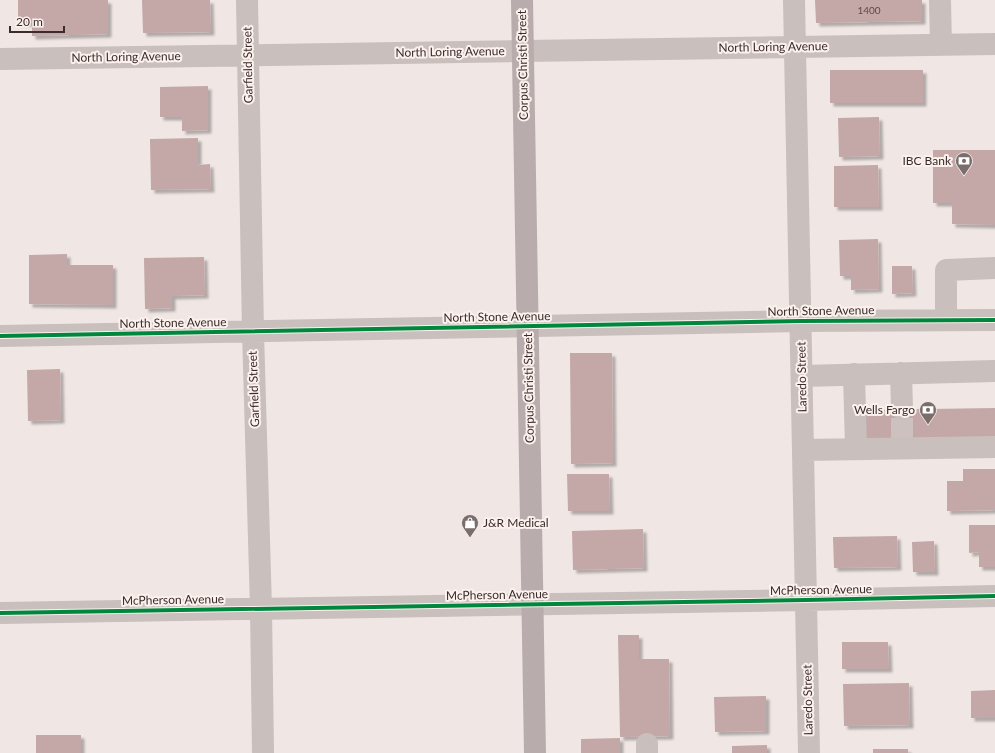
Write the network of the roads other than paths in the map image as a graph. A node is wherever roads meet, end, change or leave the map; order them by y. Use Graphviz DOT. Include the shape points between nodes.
graph roads {
  1 [pos="247,0"];
  2 [pos="522,0"];
  3 [pos="794,0"];
  4 [pos="940,0"];
  5 [pos="995,44"];
  6 [pos="941,45"];
  7 [pos="795,47"];
  8 [pos="523,51"];
  9 [pos="248,55"];
  10 [pos="0,59"];
  11 [pos="995,268"];
  12 [pos="946,320"];
  13 [pos="995,320"];
  14 [pos="801,321"];
  15 [pos="528,326"];
  16 [pos="253,332"];
  17 [pos="0,336"];
  18 [pos="995,371"];
  19 [pos="902,373"];
  20 [pos="854,374"];
  21 [pos="802,376"];
  22 [pos="902,409"];
  23 [pos="995,447"];
  24 [pos="856,448"];
  25 [pos="803,450"];
  26 [pos="995,596"];
  27 [pos="806,600"];
  28 [pos="533,605"];
  29 [pos="261,608"];
  30 [pos="0,613"];
  31 [pos="263,753"];
  32 [pos="535,753"];
  33 [pos="809,753"];
  1 -- 9 [label="street, Garfield Street"];
  2 -- 8 [label="main road, Corpus Christi Street"];
  3 -- 7 [label="street, Laredo Street"];
  4 -- 6 [label="street"];
  5 -- 6 [label="street, North Loring Avenue"];
  6 -- 7 [label="street, North Loring Avenue"];
  7 -- 8 [label="street, North Loring Avenue"];
  7 -- 14 [label="street, Laredo Street"];
  8 -- 9 [label="street, North Loring Avenue"];
  8 -- 15 [label="main road, Corpus Christi Street"];
  9 -- 10 [label="street, North Loring Avenue"];
  9 -- 16 [label="street, Garfield Street"];
  11 -- 12 [label="street" via="946,270"];
  12 -- 13 [label="street, North Stone Avenue"];
  12 -- 14 [label="street, North Stone Avenue"];
  14 -- 15 [label="street, North Stone Avenue"];
  14 -- 21 [label="street, Laredo Street"];
  15 -- 16 [label="street, North Stone Avenue"];
  15 -- 28 [label="main road, Corpus Christi Street"];
  16 -- 17 [label="street, North Stone Avenue"];
  16 -- 29 [label="street, Garfield Street"];
  18 -- 19 [label="street"];
  19 -- 20 [label="street"];
  19 -- 22 [label="street"];
  20 -- 21 [label="street"];
  20 -- 24 [label="street"];
  21 -- 25 [label="street, Laredo Street"];
  23 -- 24 [label="street" via="902,444"];
  24 -- 25 [label="street"];
  25 -- 27 [label="street, Laredo Street"];
  26 -- 27 [label="street, McPherson Avenue"];
  27 -- 28 [label="street, McPherson Avenue"];
  27 -- 33 [label="street, Laredo Street"];
  28 -- 29 [label="street, McPherson Avenue"];
  28 -- 32 [label="main road, Corpus Christi Street"];
  29 -- 30 [label="street, McPherson Avenue"];
  29 -- 31 [label="street, Garfield Street"];
}
